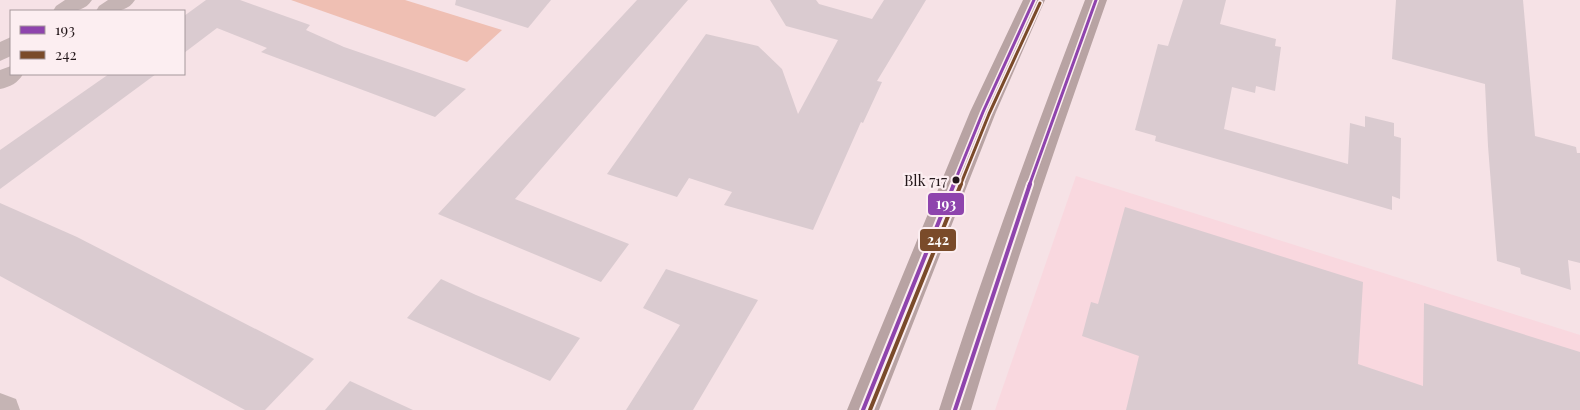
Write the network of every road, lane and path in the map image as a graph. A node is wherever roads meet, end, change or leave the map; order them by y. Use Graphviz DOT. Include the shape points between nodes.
graph roads {
  1 [pos="82,0"];
  2 [pos="124,0"];
  3 [pos="1034,0"];
  4 [pos="1096,0"];
  5 [pos="66,10"];
  6 [pos="109,10"];
  7 [pos="0,408"];
  8 [pos="4,410"];
  9 [pos="863,410"];
  10 [pos="955,410"];
  1 -- 5 [label="street"];
  2 -- 6 [label="street"];
  3 -- 9 [label="main road" via="983,112"];
  4 -- 10 [label="main road" via="1040,152"];
  7 -- 8 [label="street"];
}
